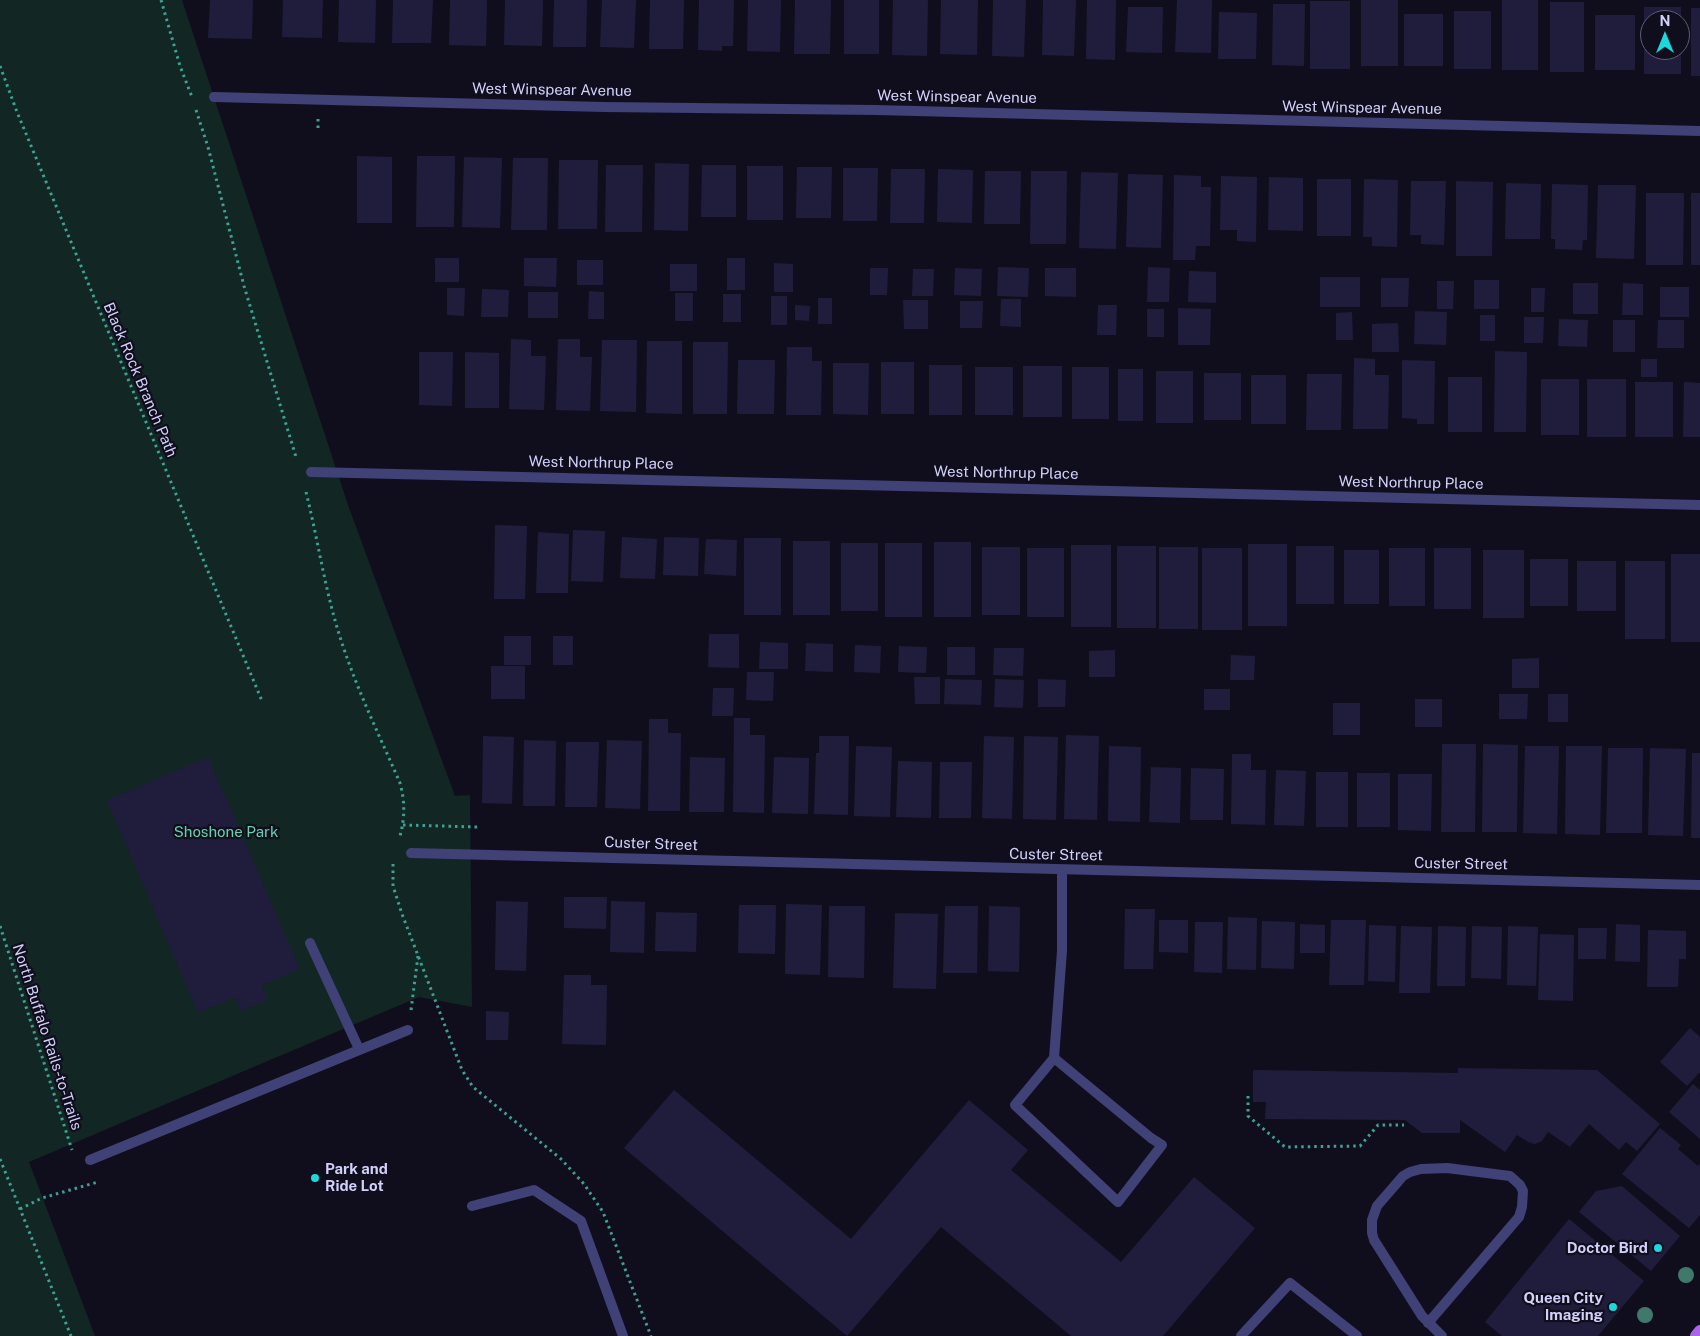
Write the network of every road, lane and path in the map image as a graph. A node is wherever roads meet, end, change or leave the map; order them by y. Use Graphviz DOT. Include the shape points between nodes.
graph roads {
  1 [pos="162,0"];
  2 [pos="0,66"];
  3 [pos="214,97"];
  4 [pos="1700,131"];
  5 [pos="298,462"];
  6 [pos="311,472"];
  7 [pos="305,489"];
  8 [pos="1700,505"];
  9 [pos="262,701"];
  10 [pos="403,826"];
  11 [pos="478,827"];
  12 [pos="398,843"];
  13 [pos="411,853"];
  14 [pos="394,861"];
  15 [pos="1062,870"];
  16 [pos="1700,885"];
  17 [pos="0,926"];
  18 [pos="310,942"];
  19 [pos="418,955"];
  20 [pos="408,1030"];
  21 [pos="359,1050"];
  22 [pos="1054,1058"];
  23 [pos="1248,1096"];
  24 [pos="1404,1126"];
  25 [pos="73,1154"];
  26 [pos="0,1159"];
  27 [pos="90,1160"];
  28 [pos="98,1182"];
  29 [pos="472,1206"];
  30 [pos="20,1209"];
  31 [pos="1428,1323"];
  32 [pos="1700,1331"];
  33 [pos="71,1336"];
  34 [pos="623,1336"];
  35 [pos="651,1336"];
  36 [pos="1241,1336"];
  37 [pos="1357,1336"];
  38 [pos="1442,1336"];
  39 [pos="1696,1336"];
  1 -- 5 [label="path" via="180,66 208,147 244,286"];
  2 -- 9 [label="path, Black Rock Branch Path"];
  3 -- 4 [label="street, West Winspear Avenue"];
  6 -- 8 [label="street, West Northrup Place"];
  7 -- 10 [label="path" via="344,649 400,783 404,799"];
  10 -- 11 [label="path"];
  10 -- 12 [label="path"];
  13 -- 15 [label="street, Custer Street"];
  14 -- 19 [label="path" via="393,886"];
  15 -- 16 [label="street, Custer Street"];
  15 -- 22 [label="street" via="1062,951"];
  17 -- 25 [label="path, North Buffalo Rails-to-Trails"];
  18 -- 21 [label="street"];
  19 -- 20 [label="path"];
  19 -- 35 [label="path" via="462,1070 473,1087 561,1159 603,1212"];
  20 -- 21 [label="street"];
  21 -- 27 [label="street"];
  22 -- 22 [label="street" via="1162,1145 1118,1202 1015,1105"];
  23 -- 24 [label="path" via="1248,1116 1285,1147 1360,1146 1378,1126"];
  26 -- 30 [label="path"];
  28 -- 30 [label="path" via="42,1198"];
  29 -- 34 [label="street" via="534,1190 581,1221"];
  30 -- 33 [label="path"];
  31 -- 31 [label="street" via="1519,1217 1523,1191 1510,1176 1447,1168 1421,1169 1404,1176 1377,1206 1372,1220 1374,1240"];
  31 -- 38 [label="street"];
  32 -- 39 [label="main road"];
  36 -- 37 [label="street" via="1290,1283"];
}
